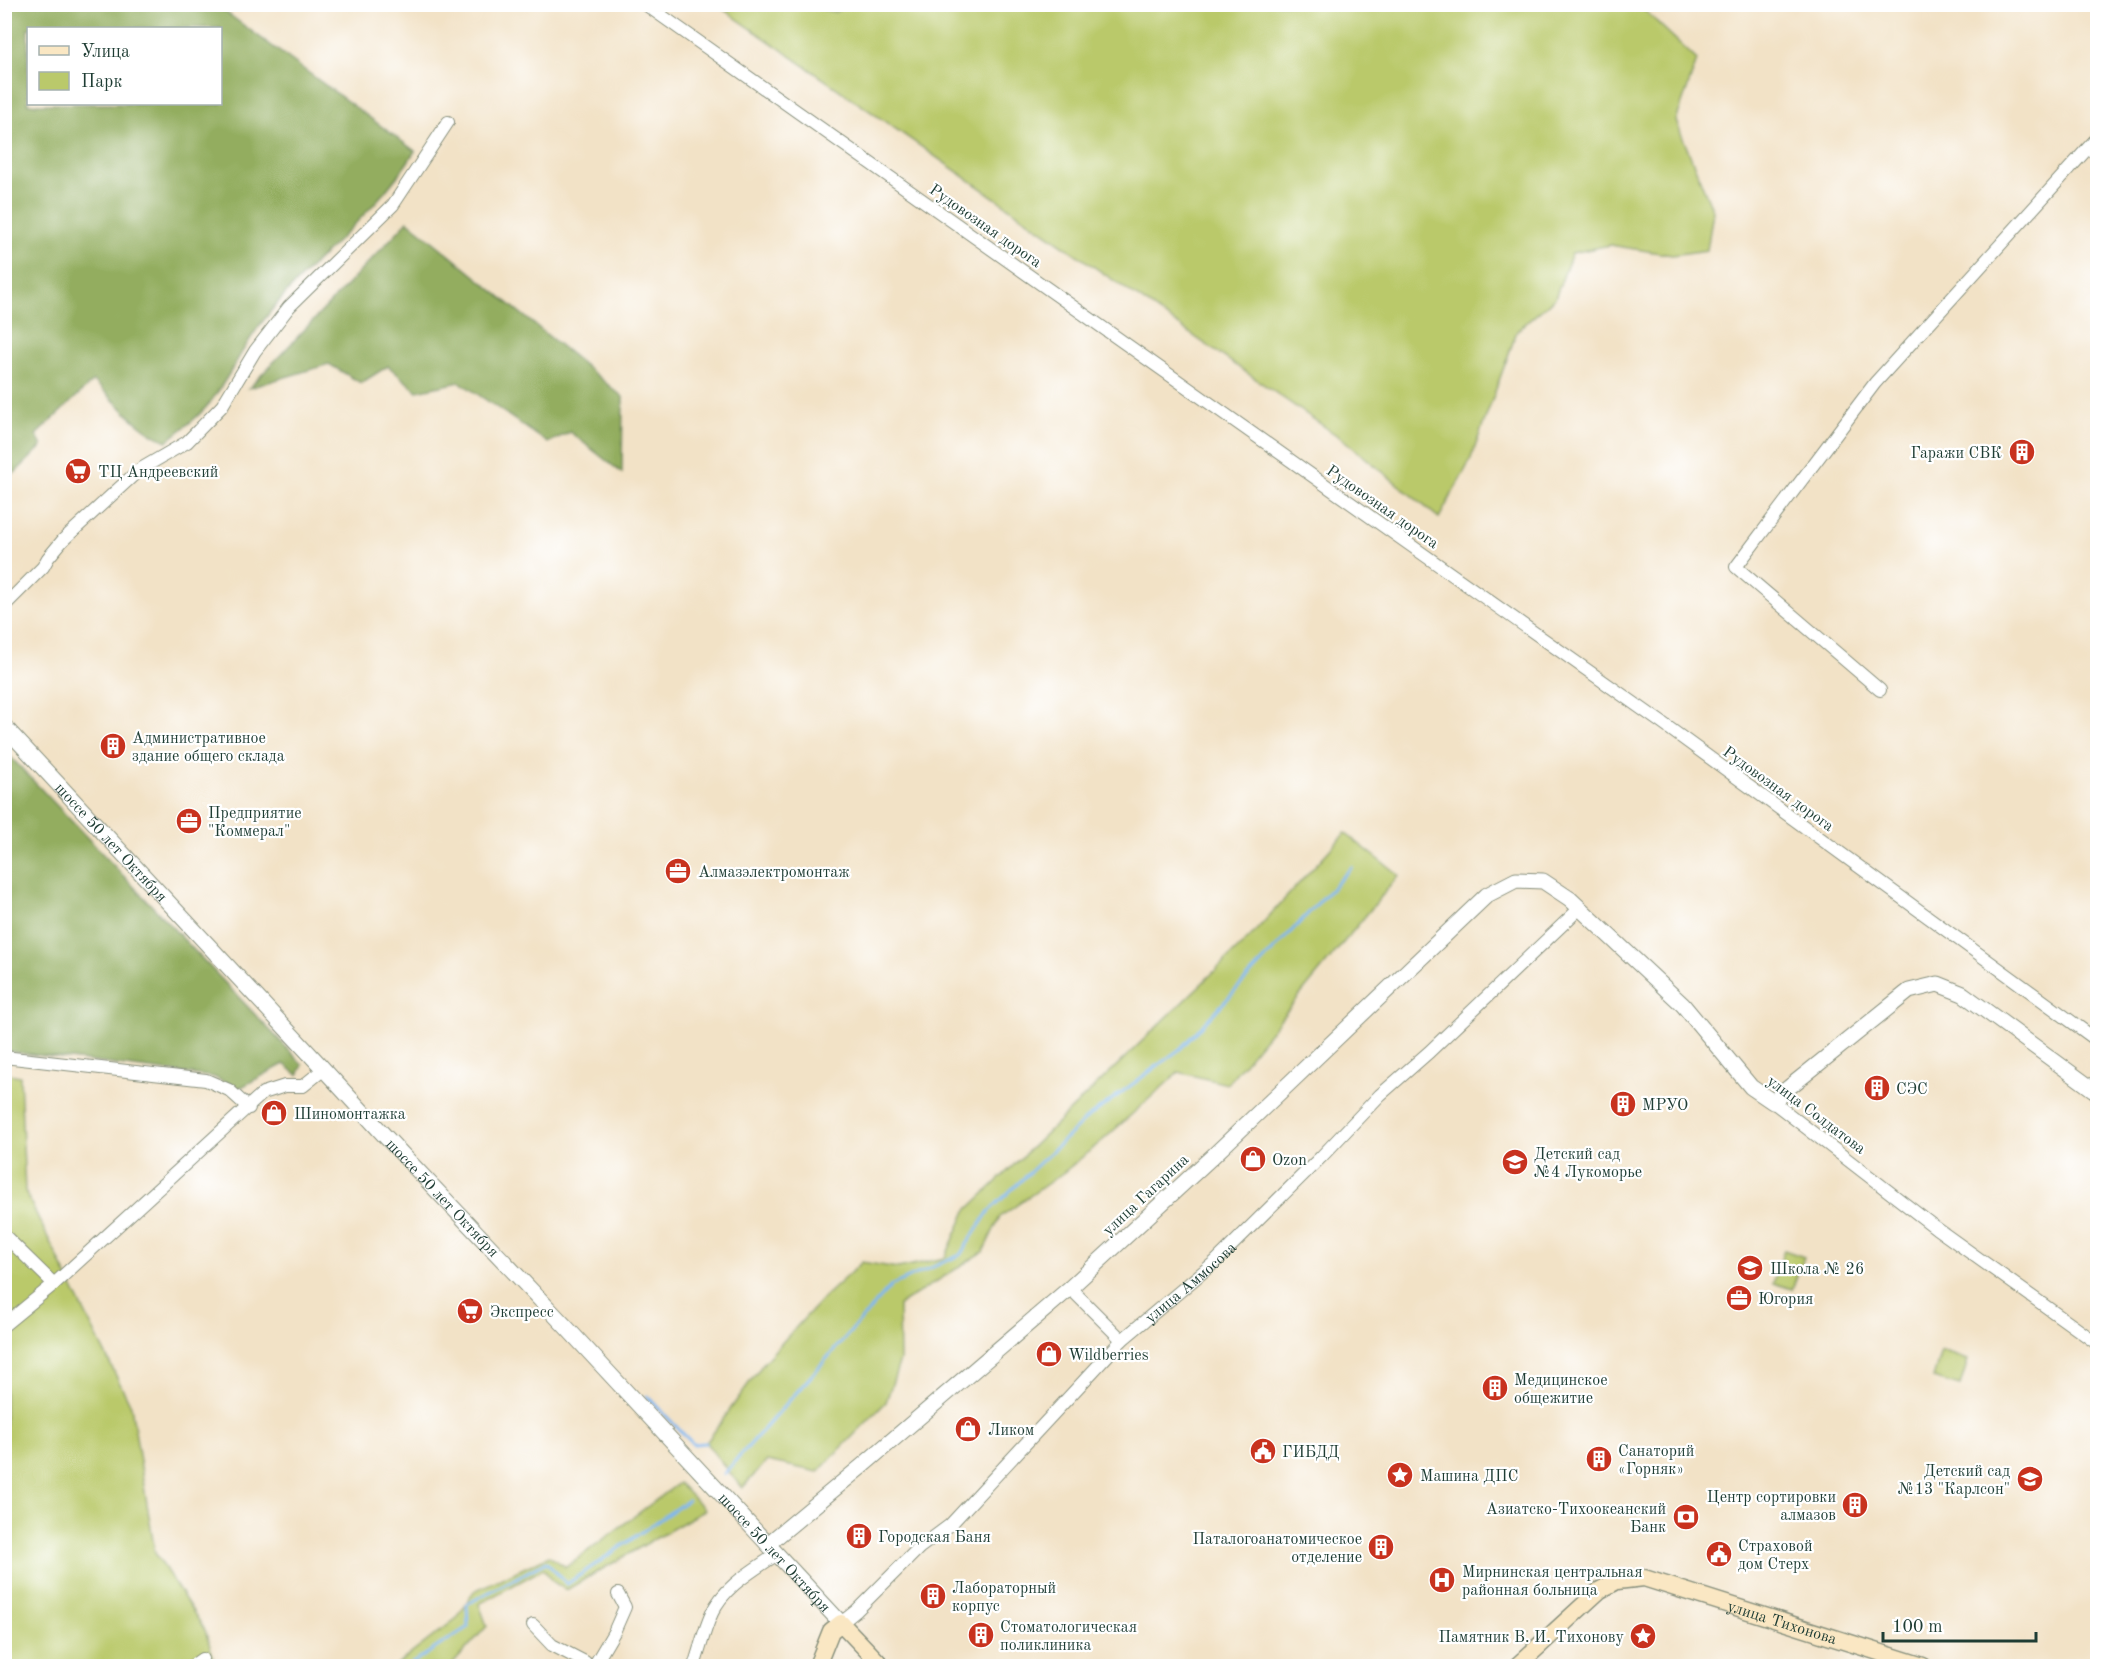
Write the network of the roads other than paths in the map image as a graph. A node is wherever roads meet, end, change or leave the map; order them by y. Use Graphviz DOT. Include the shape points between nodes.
graph roads {
  1 [pos="645,4"];
  2 [pos="448,122"];
  3 [pos="2097,137"];
  4 [pos="4,606"];
  5 [pos="1880,690"];
  6 [pos="4,726"];
  7 [pos="1543,881"];
  8 [pos="1580,908"];
  9 [pos="2097,1041"];
  10 [pos="4,1057"];
  11 [pos="324,1069"];
  12 [pos="2097,1093"];
  13 [pos="1773,1102"];
  14 [pos="249,1108"];
  15 [pos="4,1234"];
  16 [pos="54,1284"];
  17 [pos="1070,1288"];
  18 [pos="4,1325"];
  19 [pos="1122,1340"];
  20 [pos="2097,1344"];
  21 [pos="773,1549"];
  22 [pos="618,1594"];
  23 [pos="841,1623"];
  24 [pos="533,1625"];
  25 [pos="588,1666"];
  26 [pos="594,1666"];
  27 [pos="694,1666"];
  28 [pos="817,1666"];
  29 [pos="882,1666"];
  30 [pos="1517,1666"];
  31 [pos="1923,1666"];
  1 -- 9 [label="street, Рудовозная дорога" via="1662,723"];
  2 -- 4 [label="street" via="393,205 289,307 209,421 187,442 139,470 63,540 43,567"];
  3 -- 5 [label="street" via="1875,383 1736,567"];
  6 -- 11 [label="street, шоссе 50 лет Октября"];
  7 -- 8 [label="street, улица Солдатова"];
  7 -- 17 [label="street, улица Гагарина" via="1516,880 1487,895"];
  8 -- 13 [label="street, улица Солдатова" via="1683,1005 1751,1087"];
  8 -- 19 [label="street, улица Аммосова" via="1380,1095 1215,1261"];
  10 -- 14 [label="street" via="206,1080 229,1090"];
  11 -- 14 [label="street" via="303,1086 285,1086 263,1094"];
  11 -- 21 [label="street, шоссе 50 лет Октября"];
  12 -- 13 [label="street" via="1963,994 1938,984 1909,991"];
  13 -- 20 [label="street, улица Солдатова" via="1936,1228"];
  14 -- 16 [label="street"];
  15 -- 16 [label="street"];
  16 -- 18 [label="street"];
  17 -- 19 [label="street"];
  17 -- 21 [label="street, улица Гагарина"];
  19 -- 23 [label="street, улица Аммосова" via="950,1525 919,1548"];
  21 -- 23 [label="street, шоссе 50 лет Октября"];
  21 -- 27 [label="street, улица Гагарина" via="720,1600 712,1612"];
  22 -- 26 [label="street" via="625,1607"];
  23 -- 28 [label="main road, улица Аммосова" via="831,1631"];
  23 -- 29 [label="main road, шоссе 50 лет Октября"];
  24 -- 25 [label="street" via="552,1645"];
  30 -- 31 [label="main road, улица Тихонова" via="1600,1590 1617,1581 1644,1578"];
}
